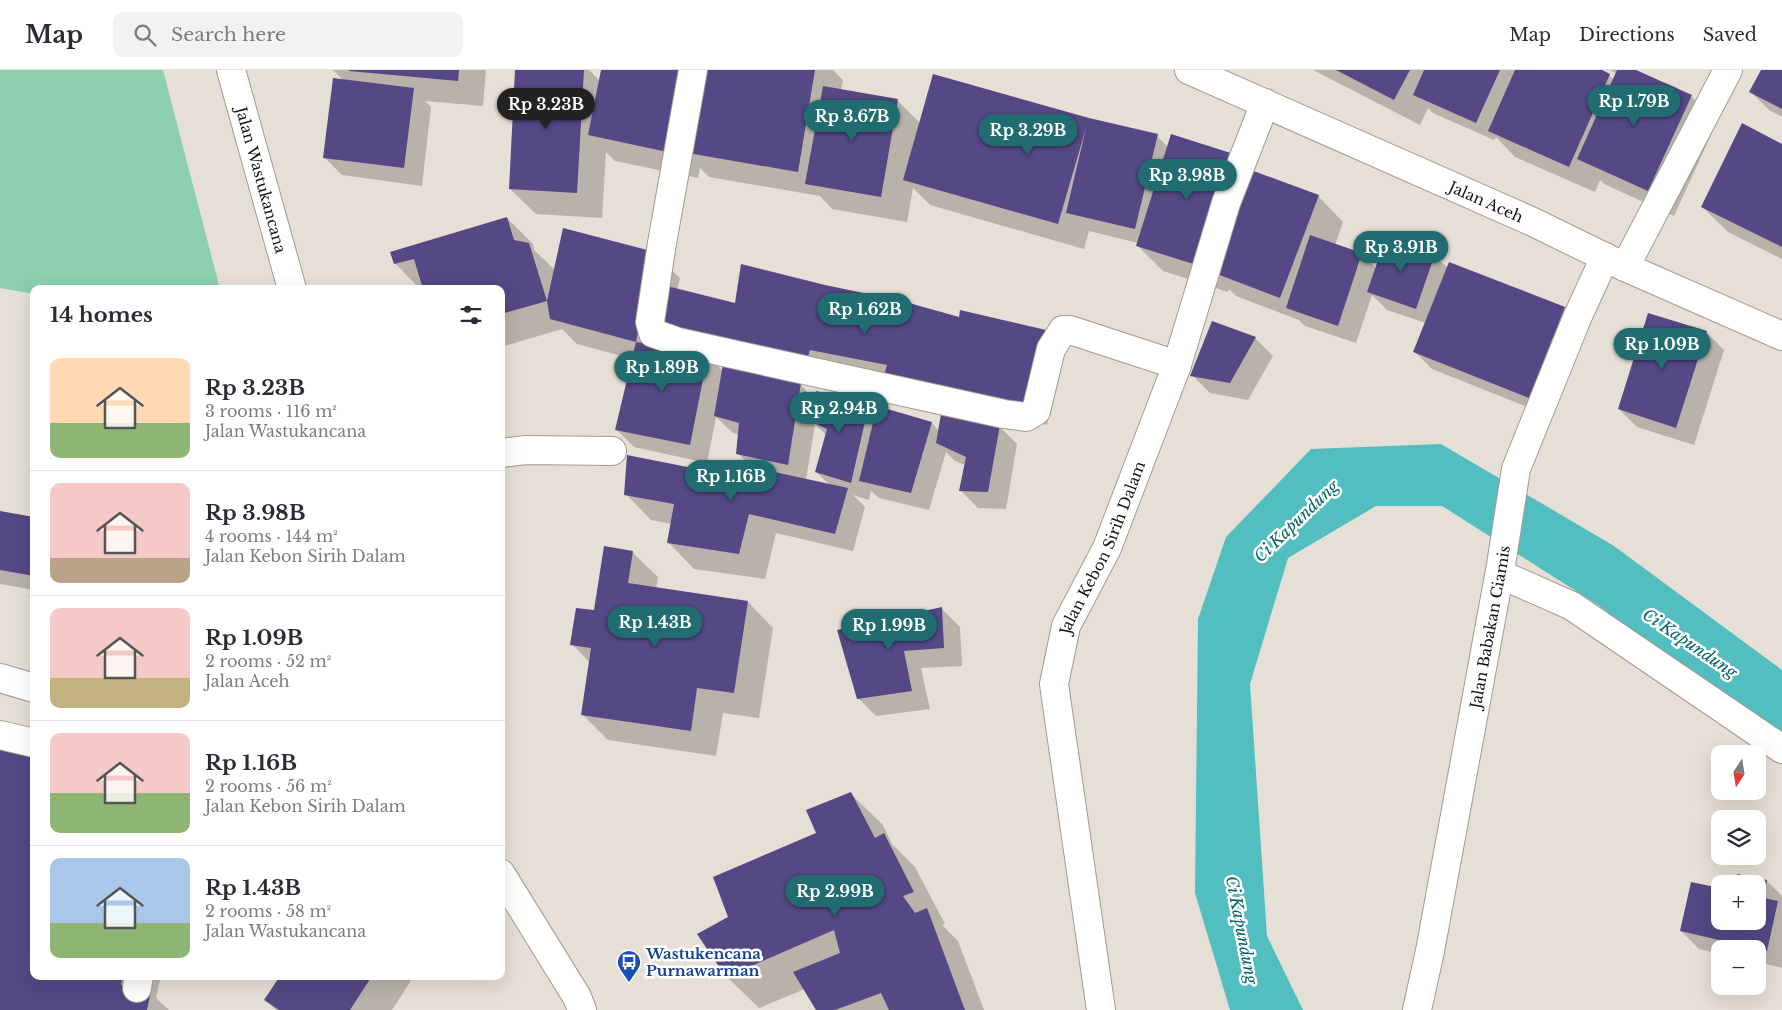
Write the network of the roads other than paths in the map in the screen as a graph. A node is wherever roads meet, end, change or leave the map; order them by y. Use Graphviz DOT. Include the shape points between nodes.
graph roads {
  1 [pos="693,70"];
  2 [pos="1190,70"];
  3 [pos="1728,70"];
  4 [pos="238,77"];
  5 [pos="1265,103"];
  6 [pos="1615,262"];
  7 [pos="291,285"];
  8 [pos="1782,336"];
  9 [pos="1177,365"];
  10 [pos="612,451"];
  11 [pos="505,453"];
  12 [pos="1501,570"];
  13 [pos="0,678"];
  14 [pos="30,687"];
  15 [pos="0,735"];
  16 [pos="30,742"];
  17 [pos="1782,749"];
  18 [pos="505,880"];
  19 [pos="582,1010"];
  20 [pos="1101,1010"];
  21 [pos="1417,1010"];
  1 -- 9 [label="street" via="650,322 653,334 1026,417 1036,411 1051,349 1063,330"];
  2 -- 5 [label="street, Jalan Aceh"];
  3 -- 6 [label="street, Jalan Babakan Ciamis"];
  4 -- 7 [label="street, Jalan Wastukancana"];
  5 -- 6 [label="street, Jalan Aceh" via="1533,222"];
  5 -- 9 [label="street, Jalan Kebon Sirih Dalam" via="1226,203"];
  6 -- 8 [label="street, Jalan Aceh"];
  6 -- 12 [label="street, Jalan Babakan Ciamis" via="1577,318 1516,469"];
  9 -- 20 [label="street, Jalan Kebon Sirih Dalam" via="1107,548 1066,626 1054,684"];
  10 -- 11 [label="street"];
  12 -- 17 [label="street" via="1572,606"];
  12 -- 21 [label="street, Jalan Babakan Ciamis"];
  13 -- 14 [label="street"];
  15 -- 16 [label="street"];
  18 -- 19 [label="street"];
}
